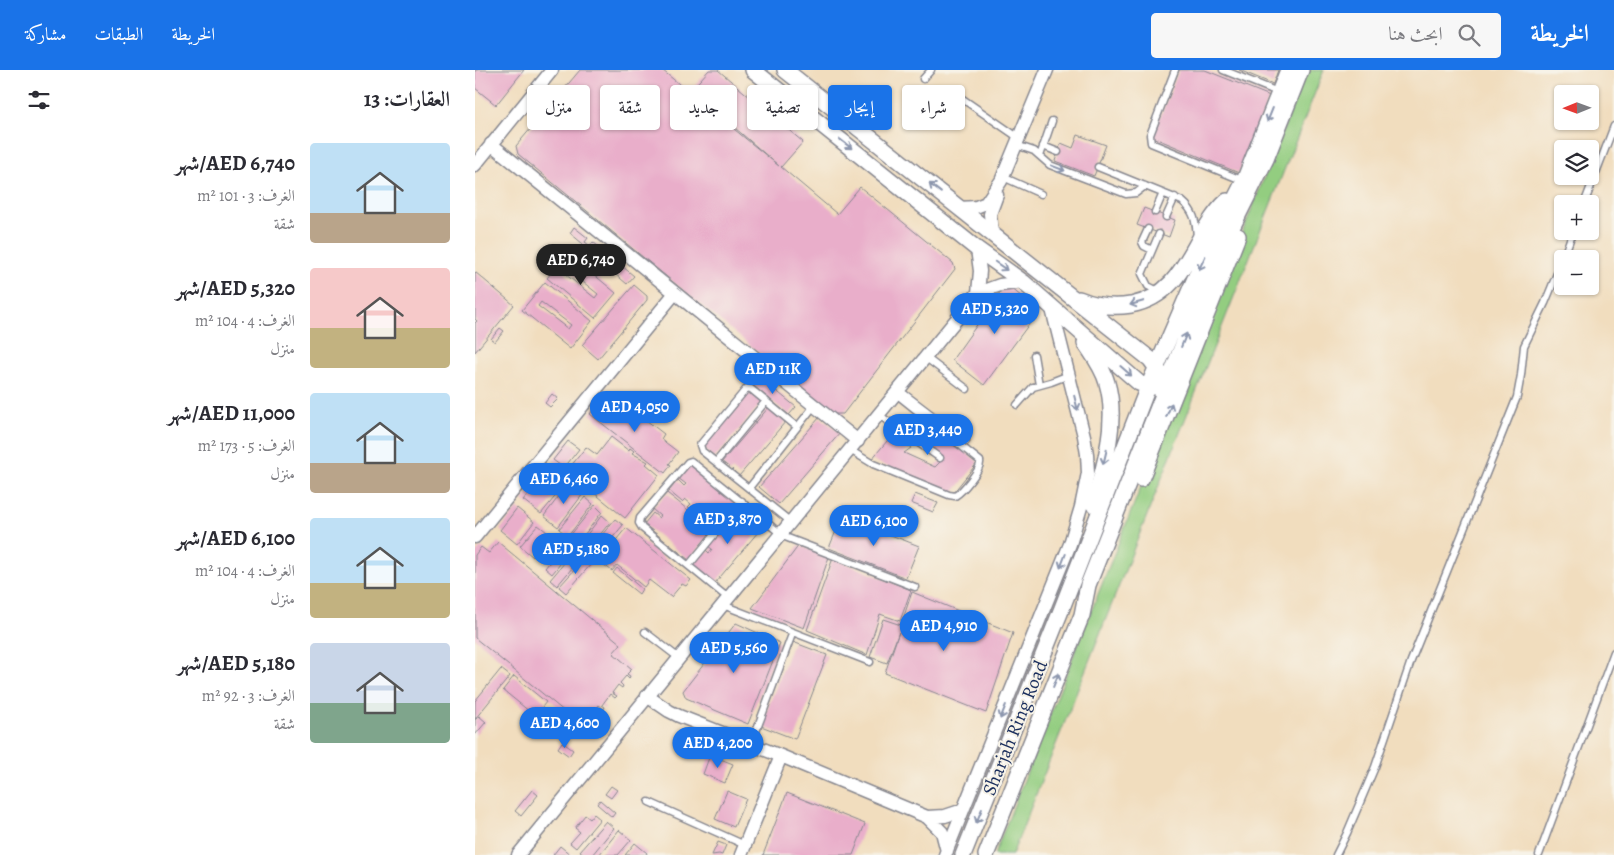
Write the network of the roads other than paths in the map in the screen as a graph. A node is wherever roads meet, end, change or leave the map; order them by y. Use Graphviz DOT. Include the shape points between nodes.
graph roads {
  1 [pos="552,70"];
  2 [pos="753,70"];
  3 [pos="785,70"];
  4 [pos="931,70"];
  5 [pos="1047,70"];
  6 [pos="1175,70"];
  7 [pos="1223,70"];
  8 [pos="1288,70"];
  9 [pos="1301,70"];
  10 [pos="923,79"];
  11 [pos="1279,92"];
  12 [pos="965,101"];
  13 [pos="1052,121"];
  14 [pos="1614,126"];
  15 [pos="1018,141"];
  16 [pos="491,144"];
  17 [pos="1043,146"];
  18 [pos="1058,152"];
  19 [pos="1040,156"];
  20 [pos="1266,159"];
  21 [pos="475,164"];
  22 [pos="1098,167"];
  23 [pos="1002,179"];
  24 [pos="1145,186"];
  25 [pos="1241,187"];
  26 [pos="1163,193"];
  27 [pos="1041,194"];
  28 [pos="1587,195"];
  29 [pos="1175,197"];
  30 [pos="960,208"];
  31 [pos="1155,212"];
  32 [pos="1166,217"];
  33 [pos="1148,229"];
  34 [pos="992,232"];
  35 [pos="1159,234"];
  36 [pos="1197,245"];
  37 [pos="977,249"];
  38 [pos="1152,250"];
  39 [pos="1554,281"];
  40 [pos="1023,282"];
  41 [pos="1064,292"];
  42 [pos="1161,292"];
  43 [pos="675,293"];
  44 [pos="978,293"];
  45 [pos="1051,305"];
  46 [pos="1064,318"];
  47 [pos="1034,355"];
  48 [pos="925,357"];
  49 [pos="1157,366"];
  50 [pos="1069,375"];
  51 [pos="1039,385"];
  52 [pos="1165,386"];
  53 [pos="1148,387"];
  54 [pos="967,389"];
  55 [pos="898,392"];
  56 [pos="766,401"];
  57 [pos="1017,405"];
  58 [pos="814,406"];
  59 [pos="879,415"];
  60 [pos="797,427"];
  61 [pos="966,441"];
  62 [pos="854,446"];
  63 [pos="940,458"];
  64 [pos="716,462"];
  65 [pos="749,488"];
  66 [pos="742,501"];
  67 [pos="791,522"];
  68 [pos="781,534"];
  69 [pos="475,538"];
  70 [pos="689,565"];
  71 [pos="915,588"];
  72 [pos="725,602"];
  73 [pos="1062,608"];
  74 [pos="1082,615"];
  75 [pos="645,632"];
  76 [pos="791,637"];
  77 [pos="1614,652"];
  78 [pos="679,658"];
  79 [pos="870,662"];
  80 [pos="647,696"];
  81 [pos="751,745"];
  82 [pos="781,756"];
  83 [pos="649,802"];
  84 [pos="963,810"];
  85 [pos="927,817"];
  86 [pos="743,850"];
  87 [pos="946,853"];
  88 [pos="518,855"];
  89 [pos="963,855"];
  90 [pos="986,855"];
  91 [pos="1336,855"];
  92 [pos="1539,855"];
  1 -- 16 [label="street"];
  2 -- 37 [label="street, one-way"];
  30 -- 3 [label="street, one-way"];
  4 -- 10 [label="lane"];
  5 -- 15 [label="street"];
  6 -- 25 [label="lane" via="1149,140"];
  7 -- 11 [label="lane"];
  8 -- 11 [label="street"];
  9 -- 20 [label="street"];
  11 -- 25 [label="street, one-way"];
  12 -- 15 [label="lane"];
  13 -- 17 [label="lane"];
  14 -- 28 [label="lane"];
  15 -- 19 [label="lane"];
  15 -- 23 [label="street"];
  16 -- 21 [label="street"];
  16 -- 43 [label="street"];
  17 -- 18 [label="lane"];
  17 -- 19 [label="lane"];
  19 -- 24 [label="lane, one-way" via="1050,165 1125,194 1136,193"];
  52 -- 20 [label="street, one-way" via="1217,258"];
  74 -- 20 [label="street, one-way" via="1093,599"];
  22 -- 24 [label="lane"];
  23 -- 27 [label="lane"];
  23 -- 30 [label="street" via="985,203"];
  23 -- 34 [label="street" via="990,214"];
  24 -- 26 [label="lane"];
  25 -- 36 [label="street" via="1222,206"];
  25 -- 49 [label="street, one-way" via="1203,260"];
  26 -- 29 [label="lane"];
  26 -- 31 [label="lane"];
  29 -- 32 [label="lane"];
  29 -- 36 [label="lane" via="1195,216"];
  30 -- 34 [label="street"];
  33 -- 38 [label="lane" via="1143,245"];
  34 -- 41 [label="street"];
  35 -- 38 [label="lane"];
  36 -- 42 [label="street" via="1177,277"];
  37 -- 40 [label="street, one-way"];
  37 -- 44 [label="street"];
  38 -- 42 [label="lane" via="1143,278 1152,289"];
  39 -- 91 [label="lane" via="1524,346 1517,397 1411,661 1371,776"];
  40 -- 44 [label="street" via="1000,285"];
  40 -- 45 [label="street"];
  42 -- 41 [label="street, one-way" via="1140,303 1123,307 1089,303"];
  41 -- 49 [label="street"];
  43 -- 58 [label="street"];
  43 -- 69 [label="street"];
  44 -- 48 [label="street"];
  45 -- 46 [label="street"];
  45 -- 50 [label="street"];
  46 -- 53 [label="street, one-way" via="1139,383"];
  46 -- 73 [label="street, one-way" via="1097,360 1111,398 1112,414 1096,495 1067,580"];
  47 -- 51 [label="lane"];
  48 -- 54 [label="lane"];
  48 -- 55 [label="street"];
  49 -- 52 [label="street"];
  49 -- 53 [label="street"];
  50 -- 51 [label="lane"];
  50 -- 84 [label="street, one-way" via="1087,454 1085,491 1054,586"];
  51 -- 57 [label="lane" via="1031,388"];
  52 -- 53 [label="street"];
  52 -- 74 [label="street" via="1089,585"];
  53 -- 73 [label="street"];
  55 -- 59 [label="street"];
  55 -- 61 [label="lane"];
  55 -- 62 [label="lane" via="980,461 980,468 960,493 949,495 873,464"];
  56 -- 60 [label="lane"];
  56 -- 64 [label="lane"];
  56 -- 64 [label="lane" via="747,388 738,397 700,445 702,451"];
  58 -- 60 [label="lane"];
  58 -- 62 [label="street"];
  59 -- 62 [label="street"];
  59 -- 63 [label="lane"];
  60 -- 65 [label="lane"];
  62 -- 67 [label="street"];
  64 -- 65 [label="lane"];
  65 -- 67 [label="lane"];
  66 -- 68 [label="lane"];
  66 -- 70 [label="lane"];
  66 -- 70 [label="lane" via="690,461 640,518 642,528"];
  67 -- 68 [label="street"];
  68 -- 71 [label="lane"];
  68 -- 72 [label="street"];
  70 -- 72 [label="lane"];
  72 -- 78 [label="street"];
  72 -- 79 [label="lane"];
  73 -- 89 [label="street, one-way"];
  90 -- 74 [label="street, Sharjah Ring Road, one-way"];
  75 -- 78 [label="lane"];
  76 -- 81 [label="lane"];
  77 -- 92 [label="lane"];
  78 -- 80 [label="street"];
  80 -- 81 [label="street" via="679,716"];
  80 -- 88 [label="street"];
  81 -- 82 [label="street"];
  82 -- 85 [label="street"];
  82 -- 86 [label="street"];
  83 -- 86 [label="lane"];
  84 -- 85 [label="street"];
  84 -- 87 [label="street"];
  85 -- 87 [label="street" via="942,832"];
}
